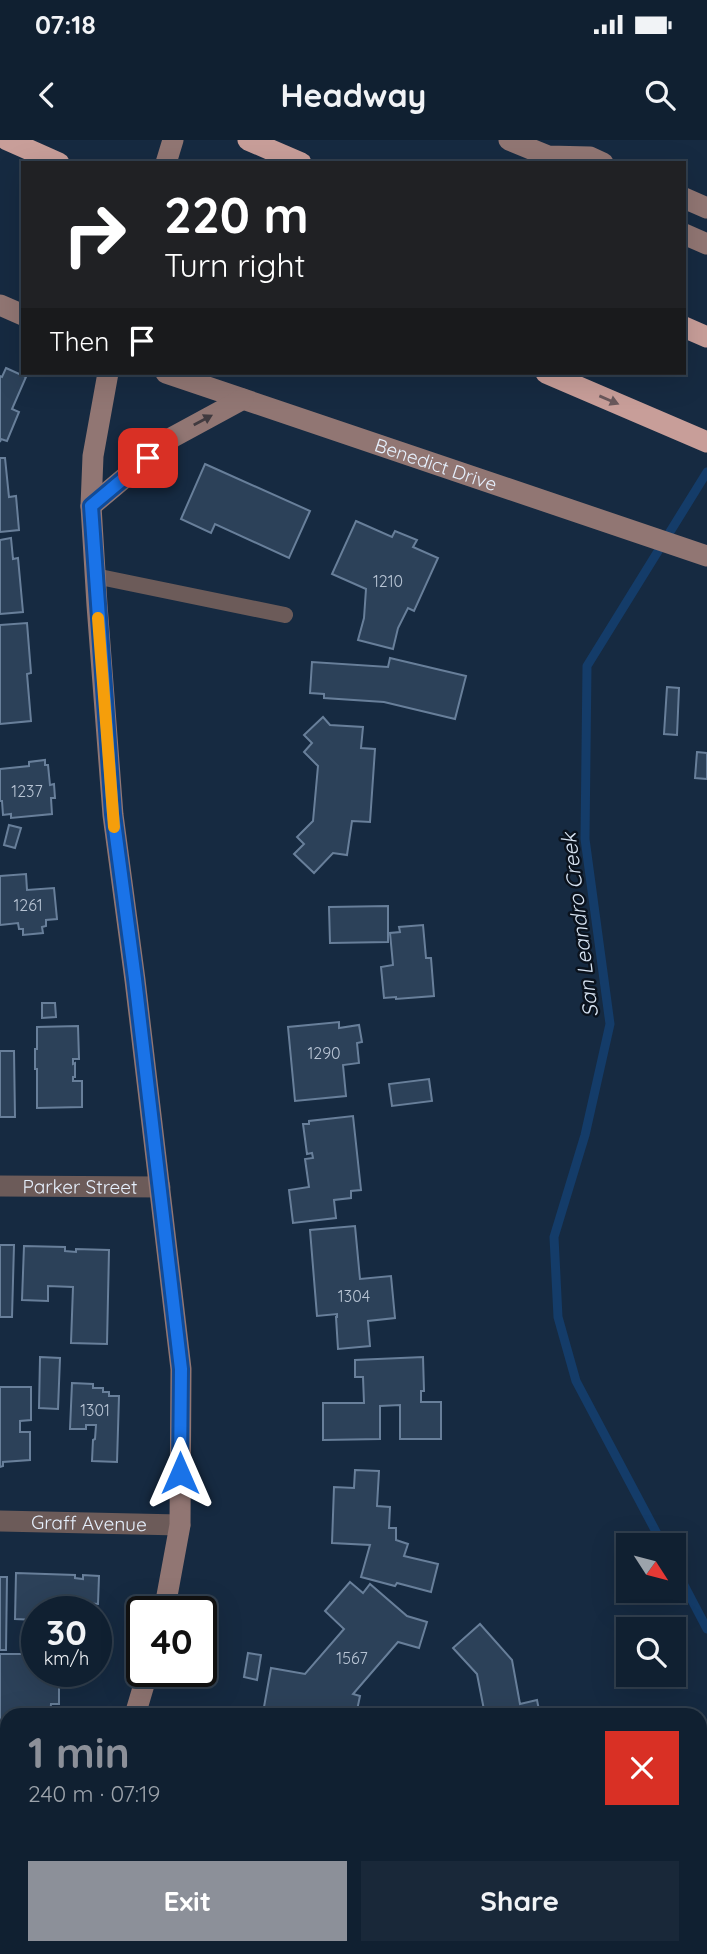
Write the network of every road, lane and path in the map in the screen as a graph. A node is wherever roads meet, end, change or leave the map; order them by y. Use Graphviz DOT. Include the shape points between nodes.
graph roads {
  1 [pos="7,140"];
  2 [pos="173,140"];
  3 [pos="509,140"];
  4 [pos="256,144"];
  5 [pos="551,153"];
  6 [pos="54,161"];
  7 [pos="167,161"];
  8 [pos="296,161"];
  9 [pos="599,161"];
  10 [pos="686,199"];
  11 [pos="707,208"];
  12 [pos="686,235"];
  13 [pos="707,244"];
  14 [pos="0,305"];
  15 [pos="21,314"];
  16 [pos="686,328"];
  17 [pos="707,337"];
  18 [pos="108,375"];
  19 [pos="172,375"];
  20 [pos="551,375"];
  21 [pos="243,399"];
  22 [pos="707,442"];
  23 [pos="91,506"];
  24 [pos="707,556"];
  25 [pos="95,576"];
  26 [pos="285,615"];
  27 [pos="0,1186"];
  28 [pos="160,1187"];
  29 [pos="0,1521"];
  30 [pos="180,1525"];
  31 [pos="167,1596"];
  32 [pos="143,1687"];
  33 [pos="137,1708"];
  1 -- 6 [label="highway"];
  2 -- 7 [label="street"];
  3 -- 5 [label="street"];
  4 -- 8 [label="highway"];
  5 -- 9 [label="street"];
  10 -- 11 [label="street"];
  12 -- 13 [label="street"];
  14 -- 15 [label="street"];
  16 -- 17 [label="highway"];
  18 -- 23 [label="street" via="93,456"];
  19 -- 21 [label="street, Benedict Drive"];
  20 -- 22 [label="highway, one-way"];
  23 -- 21 [label="street, one-way" via="173,437"];
  21 -- 24 [label="street, Benedict Drive"];
  23 -- 25 [label="street"];
  25 -- 26 [label="lane"];
  25 -- 28 [label="street" via="113,814"];
  27 -- 28 [label="street, Parker Street"];
  28 -- 30 [label="street" via="181,1369"];
  29 -- 30 [label="street, Graff Avenue"];
  30 -- 31 [label="street"];
  32 -- 33 [label="street"];
}
